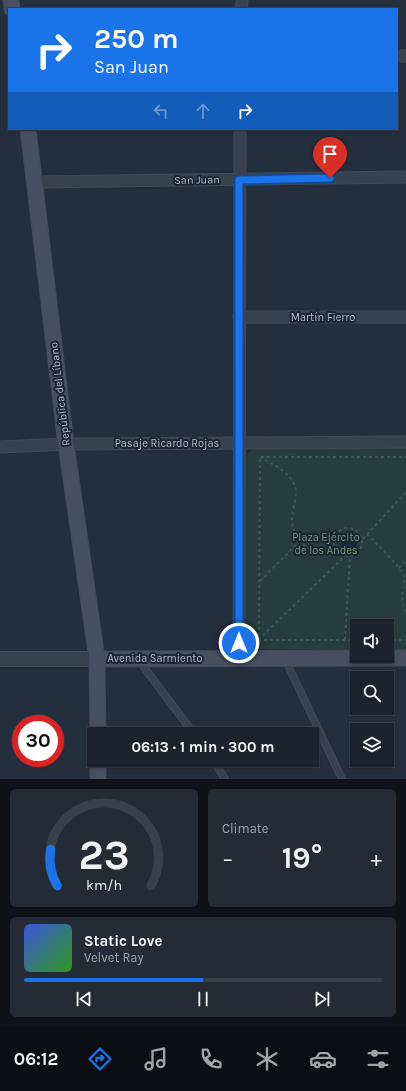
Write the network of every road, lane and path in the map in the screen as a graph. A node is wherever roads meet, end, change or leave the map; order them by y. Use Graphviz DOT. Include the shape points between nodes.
graph roads {
  1 [pos="28,130"];
  2 [pos="240,130"];
  3 [pos="406,177"];
  4 [pos="239,180"];
  5 [pos="35,182"];
  6 [pos="239,317"];
  7 [pos="406,317"];
  8 [pos="406,442"];
  9 [pos="239,443"];
  10 [pos="66,444"];
  11 [pos="0,447"];
  12 [pos="260,457"];
  13 [pos="406,457"];
  14 [pos="406,492"];
  15 [pos="367,534"];
  16 [pos="363,539"];
  17 [pos="300,541"];
  18 [pos="340,554"];
  19 [pos="345,556"];
  20 [pos="350,556"];
  21 [pos="406,561"];
  22 [pos="399,568"];
  23 [pos="259,582"];
  24 [pos="406,613"];
  25 [pos="259,640"];
  26 [pos="345,640"];
  27 [pos="350,640"];
  28 [pos="394,640"];
  29 [pos="406,640"];
  30 [pos="138,658"];
  31 [pos="239,658"];
  32 [pos="406,658"];
  33 [pos="0,659"];
  34 [pos="97,659"];
  35 [pos="285,659"];
  36 [pos="98,727"];
  37 [pos="189,727"];
  38 [pos="98,767"];
  39 [pos="218,767"];
  40 [pos="98,779"];
  41 [pos="226,779"];
  42 [pos="342,779"];
  1 -- 5 [label="main road, República del Líbano"];
  2 -- 4 [label="street"];
  3 -- 4 [label="street, San Juan"];
  4 -- 5 [label="street, San Juan"];
  4 -- 6 [label="street"];
  5 -- 10 [label="main road, República del Líbano"];
  6 -- 7 [label="street, Martín Fierro"];
  6 -- 9 [label="street"];
  8 -- 9 [label="street, Pasaje Ricardo Rojas"];
  9 -- 10 [label="street, Pasaje Ricardo Rojas"];
  9 -- 12 [label="path"];
  9 -- 31 [label="street"];
  10 -- 11 [label="street, Pasaje Ricardo Rojas"];
  10 -- 34 [label="main road, República del Líbano"];
  12 -- 13 [label="path"];
  12 -- 17 [label="path" via="284,472 294,484 296,496 292,523"];
  12 -- 23 [label="path"];
  14 -- 15 [label="path"];
  15 -- 16 [label="path"];
  15 -- 22 [label="path"];
  16 -- 18 [label="path" via="354,528 341,529 334,541"];
  16 -- 20 [label="path" via="360,550"];
  17 -- 18 [label="path" via="316,552"];
  17 -- 23 [label="path"];
  18 -- 19 [label="path"];
  19 -- 20 [label="path"];
  19 -- 25 [label="path"];
  20 -- 26 [label="path"];
  21 -- 22 [label="path"];
  22 -- 24 [label="path" via="405,577 402,601"];
  23 -- 25 [label="path"];
  25 -- 26 [label="path"];
  25 -- 31 [label="path"];
  26 -- 27 [label="path"];
  28 -- 29 [label="path"];
  30 -- 31 [label="main road, Avenida Sarmiento"];
  30 -- 34 [label="main road, Avenida Sarmiento"];
  30 -- 37 [label="lane"];
  31 -- 35 [label="main road, Avenida Sarmiento"];
  32 -- 35 [label="main road, Avenida Sarmiento"];
  33 -- 34 [label="street, Avenida Sarmiento"];
  34 -- 36 [label="main road, República del Líbano"];
  35 -- 42 [label="lane"];
  38 -- 40 [label="main road"];
  39 -- 41 [label="lane"];
}
